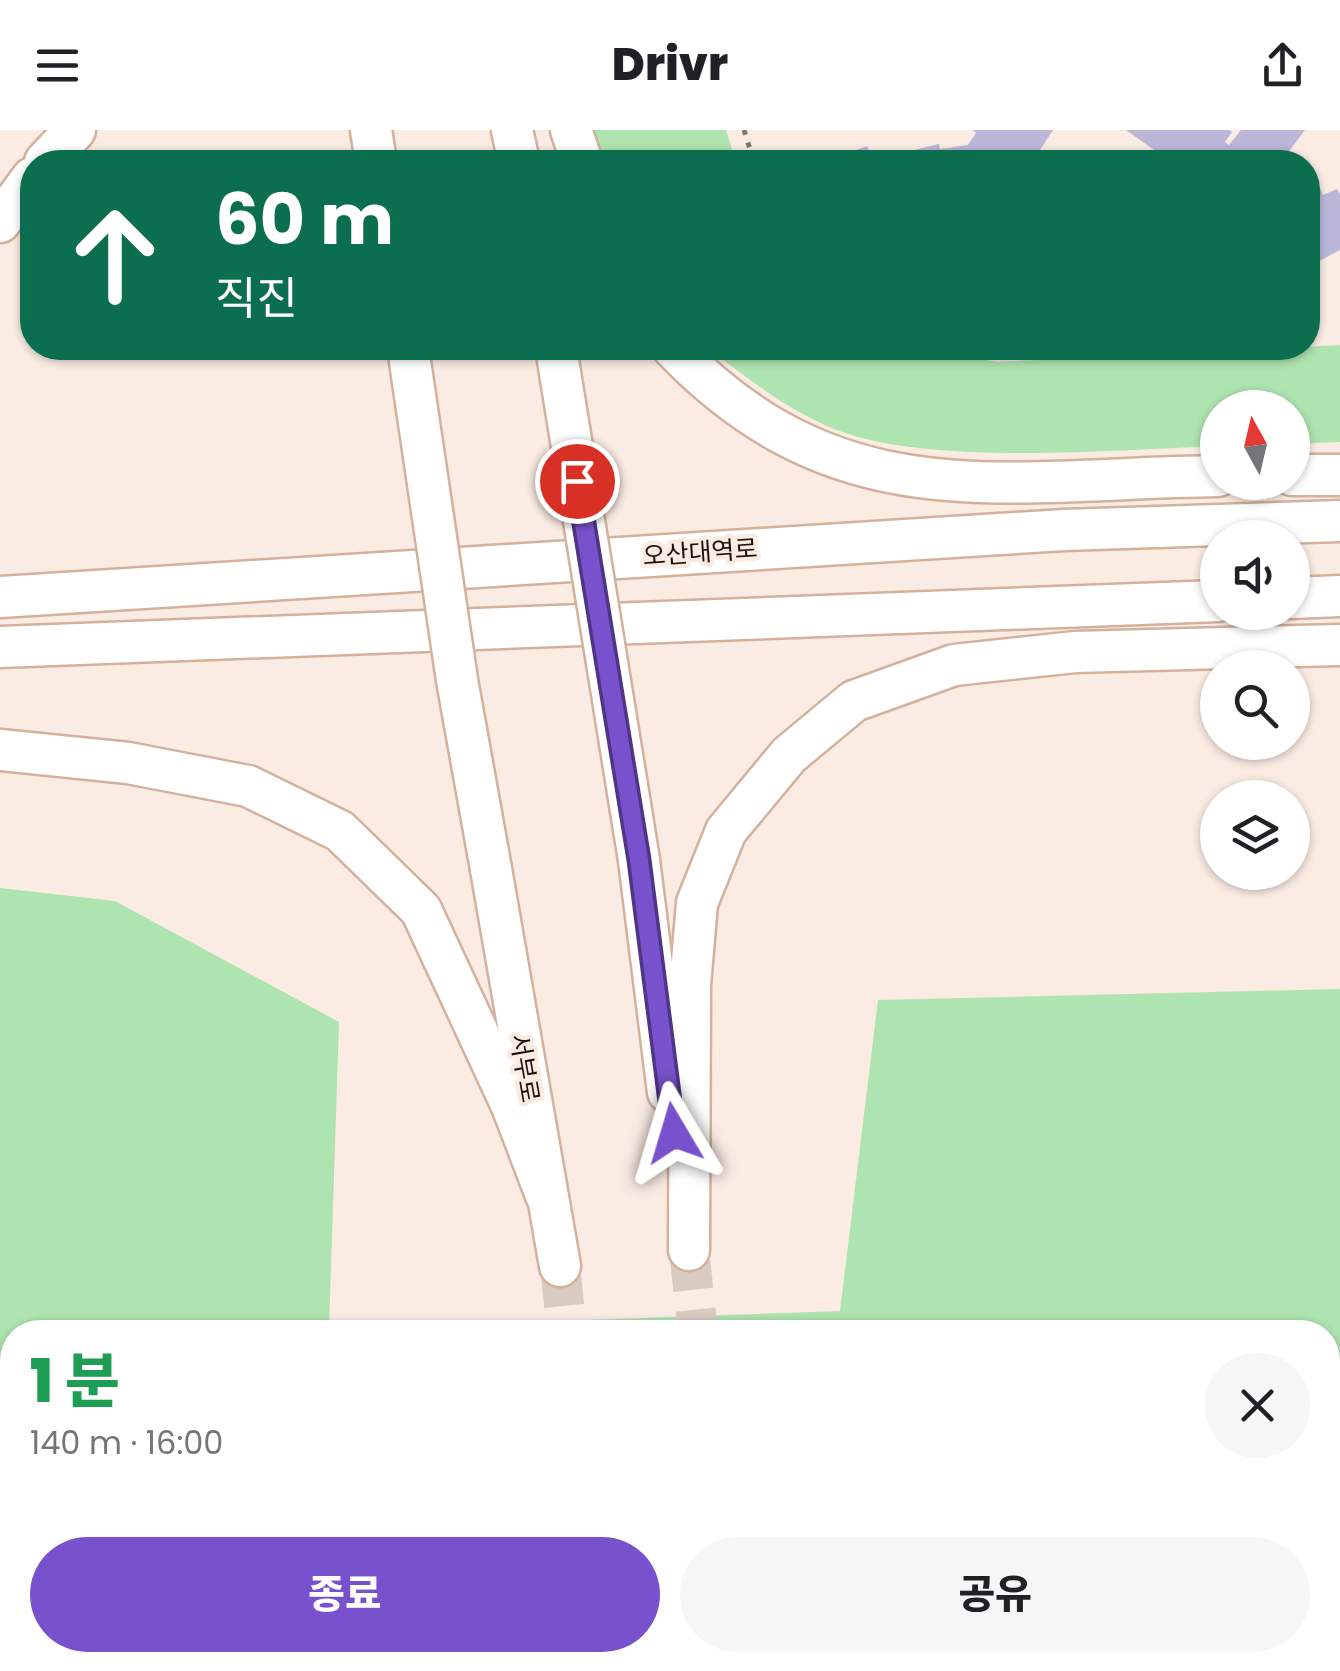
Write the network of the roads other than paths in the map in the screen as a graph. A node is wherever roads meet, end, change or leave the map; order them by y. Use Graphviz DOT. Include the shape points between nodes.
graph roads {
  1 [pos="75,130"];
  2 [pos="56,150"];
  3 [pos="20,194"];
  4 [pos="0,222"];
  5 [pos="410,360"];
  6 [pos="558,360"];
  7 [pos="685,360"];
  8 [pos="1310,475"];
  9 [pos="1340,475"];
  10 [pos="1200,476"];
  11 [pos="1340,520"];
  12 [pos="1340,596"];
  13 [pos="0,597"];
  14 [pos="1310,597"];
  15 [pos="1200,602"];
  16 [pos="1340,645"];
  17 [pos="0,647"];
  18 [pos="0,750"];
  19 [pos="546,1195"];
  20 [pos="560,1266"];
  1 -- 2 [label="main road"];
  3 -- 4 [label="main road"];
  5 -- 19 [label="main road, 서부로, bridge"];
  6 -- 16 [label="main road, bridge" via="639,860 688,1250 697,903 726,831 789,756 854,700 954,665 1075,652"];
  7 -- 10 [label="main road" via="757,420 826,457 890,476 971,482"];
  8 -- 9 [label="main road"];
  11 -- 13 [label="main road, 오산대역로" via="1064,530"];
  12 -- 14 [label="main road"];
  15 -- 17 [label="main road"];
  18 -- 19 [label="main road" via="128,763 248,786 340,831 421,910"];
  19 -- 20 [label="main road, 서부로"];
}
